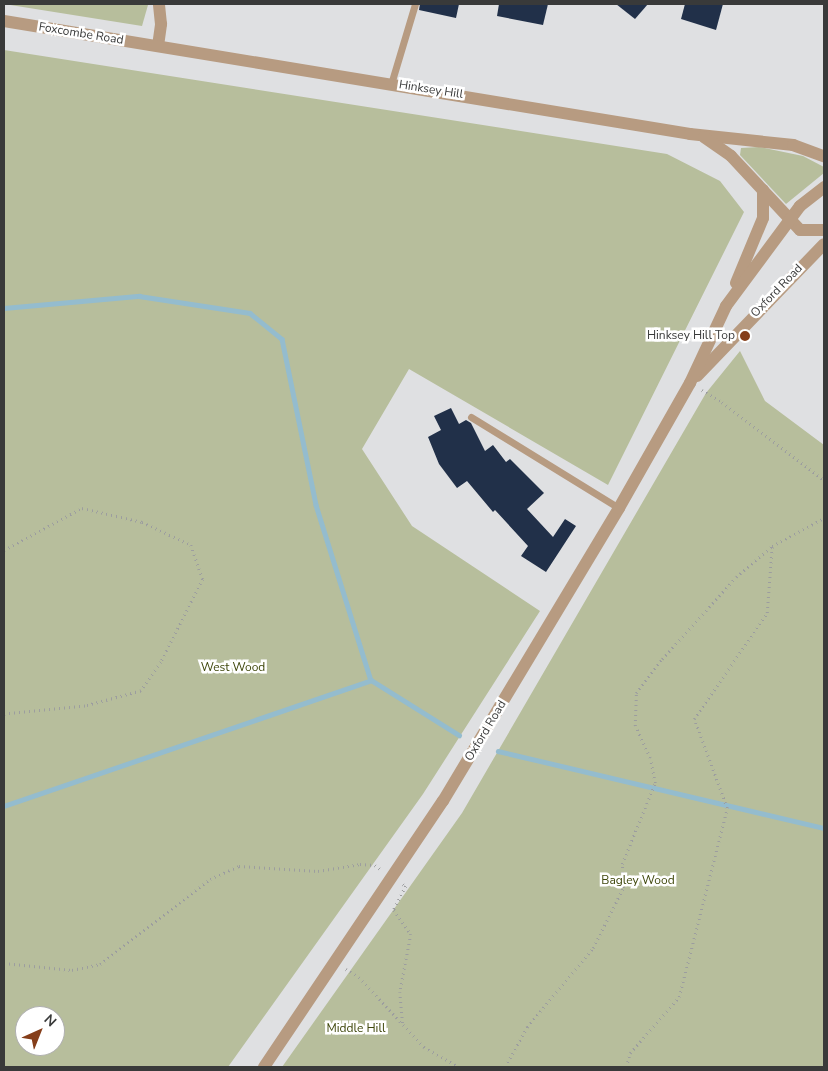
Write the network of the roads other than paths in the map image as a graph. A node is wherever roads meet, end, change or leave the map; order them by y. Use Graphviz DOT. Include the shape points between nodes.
graph roads {
  1 [pos="159,4"];
  2 [pos="415,4"];
  3 [pos="4,21"];
  4 [pos="158,46"];
  5 [pos="391,84"];
  6 [pos="702,136"];
  7 [pos="824,156"];
  8 [pos="824,188"];
  9 [pos="763,190"];
  10 [pos="789,220"];
  11 [pos="824,230"];
  12 [pos="824,244"];
  13 [pos="726,306"];
  14 [pos="690,383"];
  15 [pos="471,417"];
  16 [pos="619,508"];
  17 [pos="264,1067"];
  1 -- 4 [label="street" via="162,24"];
  2 -- 5 [label="lane"];
  3 -- 4 [label="street, Foxcombe Road"];
  4 -- 5 [label="street, Hinksey Hill"];
  5 -- 6 [label="street, Hinksey Hill"];
  6 -- 7 [label="street, Hinksey Hill" via="792,145"];
  6 -- 9 [label="street, Hinksey Hill" via="731,156"];
  8 -- 10 [label="street, Oxford Road" via="800,206"];
  9 -- 10 [label="street, Hinksey Hill"];
  9 -- 13 [label="street, Oxford Road" via="763,218"];
  10 -- 11 [label="street" via="800,230"];
  10 -- 13 [label="street, Oxford Road"];
  12 -- 14 [label="street, Oxford Road"];
  13 -- 14 [label="street, Oxford Road"];
  14 -- 16 [label="street, Oxford Road"];
  15 -- 16 [label="lane"];
  16 -- 17 [label="street, Oxford Road" via="443,801"];
}
